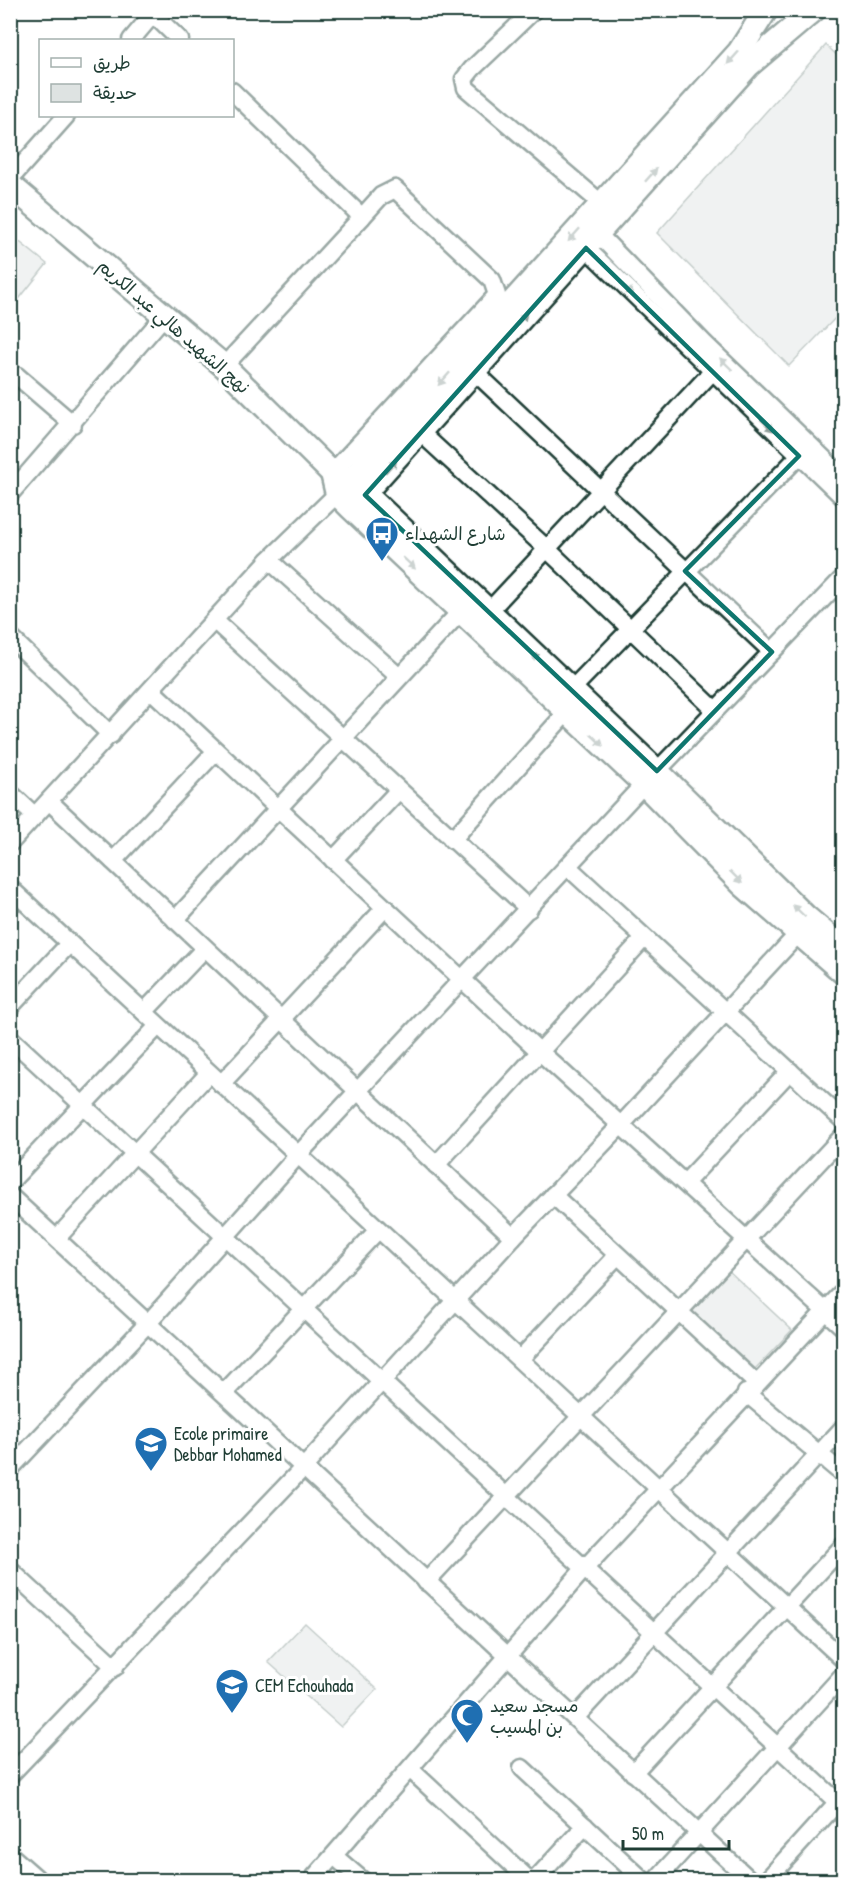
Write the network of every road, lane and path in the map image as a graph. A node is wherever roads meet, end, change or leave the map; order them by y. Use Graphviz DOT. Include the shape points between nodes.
graph roads {
  1 [pos="534,10"];
  2 [pos="766,10"];
  3 [pos="814,10"];
  4 [pos="131,39"];
  5 [pos="179,39"];
  6 [pos="234,93"];
  7 [pos="65,117"];
  8 [pos="10,179"];
  9 [pos="10,185"];
  10 [pos="602,204"];
  11 [pos="362,217"];
  12 [pos="592,241"];
  13 [pos="165,315"];
  14 [pos="224,366"];
  15 [pos="475,372"];
  16 [pos="711,373"];
  17 [pos="10,381"];
  18 [pos="73,424"];
  19 [pos="421,433"];
  20 [pos="799,456"];
  21 [pos="843,478"];
  22 [pos="347,490"];
  23 [pos="600,492"];
  24 [pos="10,494"];
  25 [pos="843,498"];
  26 [pos="547,549"];
  27 [pos="269,560"];
  28 [pos="685,571"];
  29 [pos="843,578"];
  30 [pos="461,611"];
  31 [pos="489,611"];
  32 [pos="215,621"];
  33 [pos="630,628"];
  34 [pos="10,637"];
  35 [pos="772,652"];
  36 [pos="398,676"];
  37 [pos="151,690"];
  38 [pos="569,701"];
  39 [pos="715,710"];
  40 [pos="111,735"];
  41 [pos="341,739"];
  42 [pos="216,751"];
  43 [pos="651,778"];
  44 [pos="398,790"];
  45 [pos="10,793"];
  46 [pos="49,801"];
  47 [pos="277,807"];
  48 [pos="35,816"];
  49 [pos="452,840"];
  50 [pos="10,843"];
  51 [pos="333,860"];
  52 [pos="112,861"];
  53 [pos="568,867"];
  54 [pos="10,888"];
  55 [pos="385,908"];
  56 [pos="529,909"];
  57 [pos="175,920"];
  58 [pos="797,935"];
  59 [pos="644,938"];
  60 [pos="69,944"];
  61 [pos="205,948"];
  62 [pos="843,949"];
  63 [pos="843,973"];
  64 [pos="463,980"];
  65 [pos="10,1007"];
  66 [pos="725,1011"];
  67 [pos="144,1012"];
  68 [pos="282,1019"];
  69 [pos="158,1026"];
  70 [pos="10,1038"];
  71 [pos="539,1051"];
  72 [pos="790,1071"];
  73 [pos="215,1078"];
  74 [pos="358,1092"];
  75 [pos="83,1105"];
  76 [pos="843,1121"];
  77 [pos="621,1125"];
  78 [pos="843,1135"];
  79 [pos="137,1154"];
  80 [pos="298,1155"];
  81 [pos="436,1165"];
  82 [pos="10,1182"];
  83 [pos="685,1183"];
  84 [pos="553,1195"];
  85 [pos="10,1196"];
  86 [pos="378,1230"];
  87 [pos="227,1236"];
  88 [pos="513,1237"];
  89 [pos="57,1238"];
  90 [pos="747,1239"];
  91 [pos="617,1256"];
  92 [pos="843,1291"];
  93 [pos="455,1300"];
  94 [pos="303,1309"];
  95 [pos="677,1311"];
  96 [pos="825,1312"];
  97 [pos="149,1322"];
  98 [pos="843,1328"];
  99 [pos="520,1359"];
  100 [pos="383,1380"];
  101 [pos="751,1388"];
  102 [pos="224,1393"];
  103 [pos="581,1415"];
  104 [pos="843,1427"];
  105 [pos="818,1454"];
  106 [pos="303,1468"];
  107 [pos="10,1469"];
  108 [pos="843,1475"];
  109 [pos="660,1488"];
  110 [pos="506,1496"];
  111 [pos="843,1545"];
  112 [pos="727,1550"];
  113 [pos="584,1569"];
  114 [pos="10,1570"];
  115 [pos="426,1582"];
  116 [pos="787,1607"];
  117 [pos="653,1632"];
  118 [pos="506,1656"];
  119 [pos="843,1660"];
  120 [pos="115,1667"];
  121 [pos="843,1674"];
  122 [pos="712,1686"];
  123 [pos="575,1718"];
  124 [pos="776,1747"];
  125 [pos="522,1768"];
  126 [pos="410,1769"];
  127 [pos="633,1773"];
  128 [pos="10,1775"];
  129 [pos="841,1802"];
  130 [pos="585,1826"];
  131 [pos="699,1834"];
  132 [pos="334,1856"];
  133 [pos="10,1859"];
  134 [pos="34,1881"];
  135 [pos="312,1881"];
  136 [pos="362,1881"];
  137 [pos="529,1881"];
  138 [pos="535,1881"];
  139 [pos="643,1881"];
  140 [pos="656,1881"];
  141 [pos="750,1881"];
  142 [pos="767,1881"];
  1 -- 10 [label="street" via="472,69 464,79 466,88"];
  2 -- 10 [label="main road, one-way" via="739,52"];
  12 -- 3 [label="main road, one-way" via="749,66"];
  4 -- 5 [label="street" via="153,14"];
  6 -- 11 [label="street"];
  7 -- 8 [label="street"];
  9 -- 13 [label="main road, نهج الشهيد هالي عبد الكريم"];
  10 -- 22 [label="main road, one-way"];
  11 -- 14 [label="street"];
  11 -- 22 [label="street" via="381,196 395,189 492,280 496,295"];
  15 -- 12 [label="main road, one-way"];
  12 -- 16 [label="street, one-way"];
  21 -- 12 [label="street, one-way"];
  13 -- 14 [label="main road, نهج الشهيد هالي عبد الكريم"];
  13 -- 18 [label="street"];
  14 -- 22 [label="main road, نهج الشهيد هالي عبد الكريم"];
  15 -- 19 [label="main road"];
  15 -- 23 [label="street"];
  16 -- 20 [label="street, one-way"];
  16 -- 23 [label="street"];
  17 -- 18 [label="street" via="16,375"];
  18 -- 24 [label="street"];
  22 -- 19 [label="main road, one-way"];
  19 -- 26 [label="street"];
  20 -- 25 [label="street"];
  20 -- 28 [label="street"];
  22 -- 27 [label="street"];
  22 -- 30 [label="main road, one-way"];
  22 -- 31 [label="main road"];
  23 -- 26 [label="street"];
  23 -- 28 [label="street"];
  26 -- 31 [label="street"];
  26 -- 33 [label="street"];
  27 -- 32 [label="street"];
  27 -- 36 [label="street"];
  28 -- 33 [label="street"];
  28 -- 35 [label="street"];
  29 -- 35 [label="street"];
  30 -- 36 [label="street"];
  30 -- 38 [label="main road"];
  38 -- 31 [label="main road, one-way"];
  32 -- 37 [label="street"];
  32 -- 41 [label="street"];
  33 -- 38 [label="street"];
  33 -- 39 [label="street"];
  34 -- 40 [label="street"];
  35 -- 39 [label="street"];
  36 -- 41 [label="street"];
  37 -- 40 [label="street"];
  37 -- 42 [label="street"];
  38 -- 43 [label="main road"];
  38 -- 49 [label="street"];
  39 -- 43 [label="street"];
  40 -- 46 [label="street"];
  41 -- 44 [label="street"];
  41 -- 47 [label="street"];
  42 -- 47 [label="street"];
  42 -- 52 [label="street"];
  43 -- 53 [label="street"];
  43 -- 58 [label="main road, one-way" via="743,885"];
  62 -- 43 [label="main road, one-way"];
  44 -- 49 [label="street"];
  44 -- 51 [label="street"];
  45 -- 48 [label="street"];
  46 -- 48 [label="street"];
  46 -- 52 [label="street"];
  47 -- 51 [label="street"];
  47 -- 57 [label="street"];
  48 -- 50 [label="street"];
  49 -- 56 [label="street"];
  51 -- 55 [label="street"];
  52 -- 57 [label="street"];
  53 -- 56 [label="street"];
  53 -- 59 [label="street"];
  54 -- 60 [label="street"];
  55 -- 64 [label="street"];
  55 -- 68 [label="street"];
  56 -- 64 [label="street"];
  57 -- 61 [label="street"];
  58 -- 63 [label="main road"];
  58 -- 66 [label="street"];
  59 -- 66 [label="street"];
  59 -- 71 [label="street"];
  60 -- 65 [label="street"];
  60 -- 67 [label="street"];
  61 -- 67 [label="street"];
  61 -- 68 [label="street"];
  64 -- 71 [label="street"];
  64 -- 74 [label="street"];
  66 -- 72 [label="street"];
  66 -- 77 [label="street"];
  67 -- 69 [label="street"];
  68 -- 73 [label="street"];
  68 -- 74 [label="street"];
  69 -- 73 [label="street"];
  69 -- 75 [label="street"];
  70 -- 75 [label="street"];
  71 -- 77 [label="street"];
  71 -- 81 [label="street"];
  72 -- 76 [label="street"];
  72 -- 83 [label="street"];
  73 -- 79 [label="street"];
  73 -- 80 [label="street"];
  74 -- 80 [label="street"];
  74 -- 81 [label="street"];
  75 -- 79 [label="street"];
  75 -- 82 [label="street"];
  77 -- 83 [label="street"];
  77 -- 84 [label="street"];
  78 -- 90 [label="street"];
  79 -- 87 [label="street"];
  79 -- 89 [label="street"];
  80 -- 86 [label="street"];
  80 -- 87 [label="street"];
  81 -- 88 [label="street"];
  83 -- 90 [label="street"];
  84 -- 88 [label="street"];
  84 -- 91 [label="street"];
  85 -- 89 [label="street"];
  86 -- 93 [label="street"];
  86 -- 94 [label="street"];
  87 -- 94 [label="street"];
  87 -- 97 [label="street"];
  88 -- 93 [label="street"];
  89 -- 97 [label="street"];
  90 -- 95 [label="street"];
  90 -- 96 [label="street"];
  91 -- 95 [label="street"];
  91 -- 99 [label="street"];
  92 -- 96 [label="street"];
  93 -- 99 [label="street"];
  93 -- 100 [label="street"];
  94 -- 100 [label="street"];
  94 -- 102 [label="street"];
  95 -- 101 [label="street"];
  95 -- 103 [label="street"];
  96 -- 98 [label="street"];
  96 -- 101 [label="street"];
  97 -- 102 [label="street"];
  97 -- 107 [label="street"];
  99 -- 103 [label="street"];
  100 -- 106 [label="street"];
  100 -- 110 [label="street"];
  101 -- 105 [label="street"];
  101 -- 109 [label="street"];
  102 -- 106 [label="street"];
  103 -- 109 [label="street"];
  103 -- 110 [label="street"];
  104 -- 105 [label="street"];
  105 -- 108 [label="street"];
  105 -- 112 [label="street"];
  106 -- 115 [label="street"];
  106 -- 120 [label="street"];
  109 -- 112 [label="street"];
  109 -- 113 [label="street"];
  110 -- 113 [label="street"];
  110 -- 115 [label="street"];
  111 -- 116 [label="street"];
  112 -- 116 [label="street"];
  112 -- 117 [label="street"];
  113 -- 117 [label="street"];
  113 -- 118 [label="street"];
  114 -- 120 [label="street"];
  115 -- 118 [label="street"];
  116 -- 119 [label="street"];
  116 -- 122 [label="street"];
  117 -- 122 [label="street"];
  117 -- 123 [label="street"];
  118 -- 123 [label="street"];
  118 -- 126 [label="street"];
  120 -- 128 [label="street"];
  121 -- 124 [label="street"];
  122 -- 124 [label="street"];
  122 -- 127 [label="street"];
  123 -- 127 [label="street"];
  124 -- 129 [label="street"];
  124 -- 131 [label="street"];
  125 -- 130 [label="street"];
  126 -- 132 [label="street"];
  126 -- 137 [label="street"];
  127 -- 131 [label="street"];
  129 -- 142 [label="street"];
  130 -- 138 [label="street"];
  130 -- 139 [label="street"];
  131 -- 140 [label="street"];
  131 -- 141 [label="street"];
  132 -- 135 [label="street"];
  132 -- 136 [label="street"];
  133 -- 134 [label="main road"];
}
